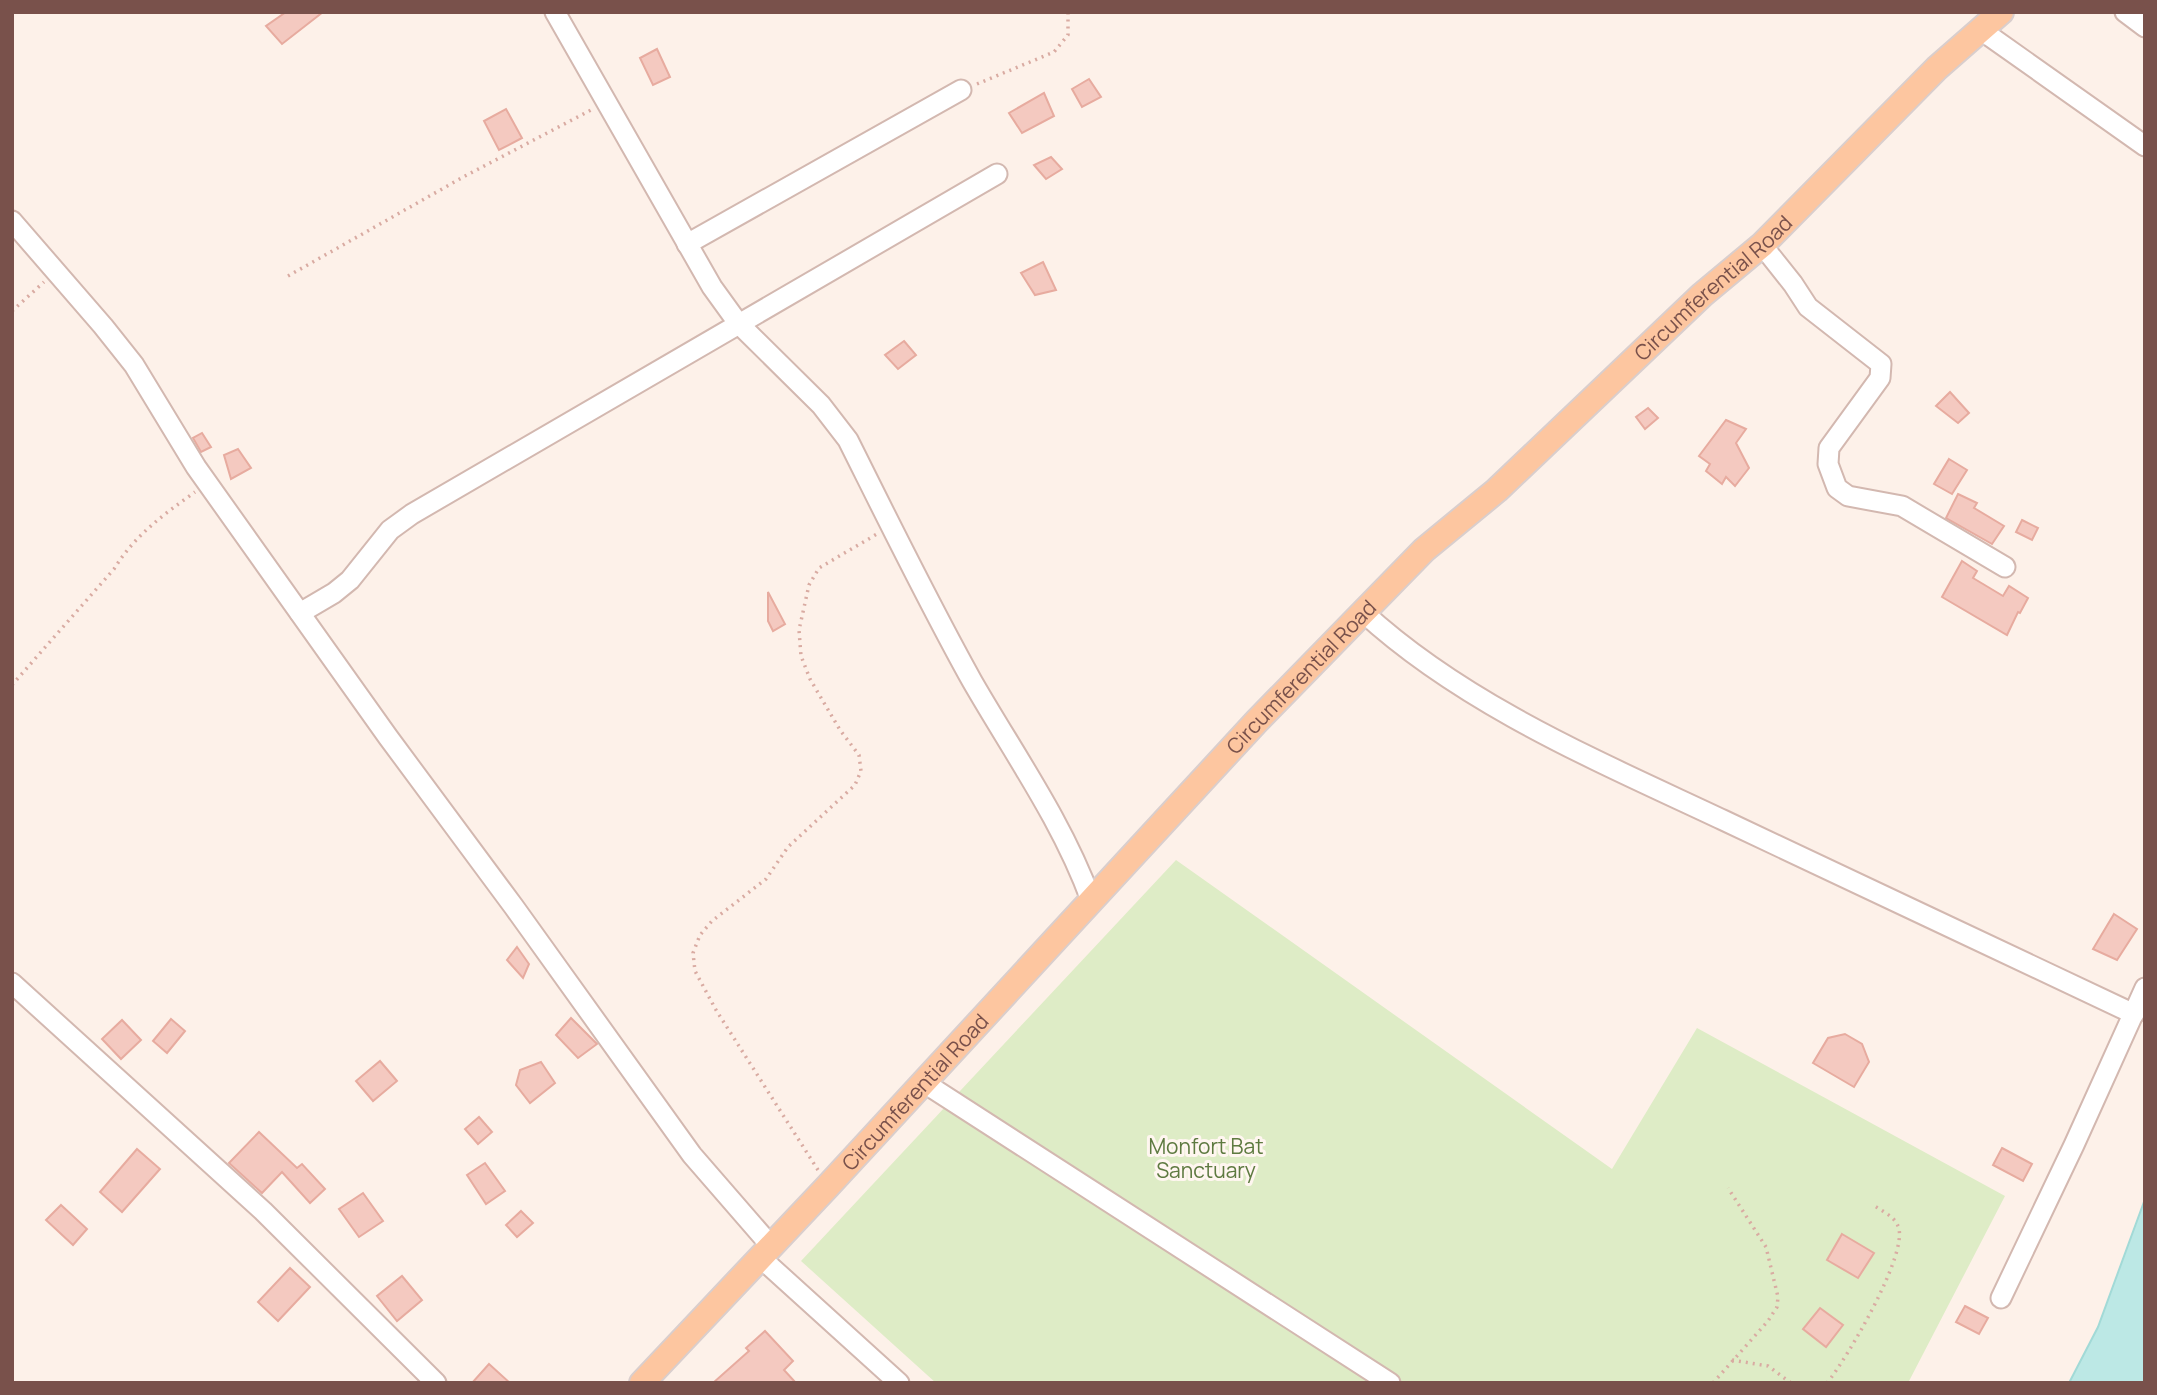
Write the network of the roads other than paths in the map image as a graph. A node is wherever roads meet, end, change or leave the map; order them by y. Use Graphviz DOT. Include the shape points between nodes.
graph roads {
  1 [pos="555,12"];
  2 [pos="2001,12"];
  3 [pos="2124,12"];
  4 [pos="2145,27"];
  5 [pos="1981,30"];
  6 [pos="961,90"];
  7 [pos="2145,146"];
  8 [pos="997,174"];
  9 [pos="12,221"];
  10 [pos="687,244"];
  11 [pos="1762,245"];
  12 [pos="738,323"];
  13 [pos="2005,567"];
  14 [pos="1363,612"];
  15 [pos="300,613"];
  16 [pos="1091,900"];
  17 [pos="12,983"];
  18 [pos="2145,988"];
  19 [pos="2134,1014"];
  20 [pos="923,1082"];
  21 [pos="766,1252"];
  22 [pos="2001,1298"];
  23 [pos="436,1383"];
  24 [pos="642,1383"];
  25 [pos="899,1383"];
  26 [pos="1390,1383"];
  1 -- 10 [label="street"];
  2 -- 5 [label="main road, Circumferential Road"];
  3 -- 4 [label="street"];
  5 -- 7 [label="street"];
  5 -- 11 [label="main road, Circumferential Road" via="1937,68"];
  6 -- 10 [label="street"];
  8 -- 12 [label="street"];
  9 -- 15 [label="street" via="134,365 208,483"];
  10 -- 12 [label="street"];
  11 -- 13 [label="street" via="1808,307 1881,364 1880,379 1829,448 1828,464 1837,488 1848,496 1902,506"];
  11 -- 14 [label="main road, Circumferential Road" via="1702,295 1497,490 1424,550"];
  12 -- 15 [label="street" via="412,514 390,530 350,580"];
  12 -- 16 [label="street" via="836,422 972,681 1059,827"];
  14 -- 16 [label="main road, Circumferential Road"];
  14 -- 19 [label="street" via="1397,643 1519,720"];
  15 -- 21 [label="street"];
  16 -- 20 [label="main road, Circumferential Road"];
  17 -- 23 [label="street" via="263,1211"];
  18 -- 19 [label="street"];
  19 -- 22 [label="street"];
  20 -- 21 [label="main road, Circumferential Road"];
  20 -- 26 [label="street"];
  21 -- 24 [label="main road, Circumferential Road"];
  21 -- 25 [label="street"];
}
